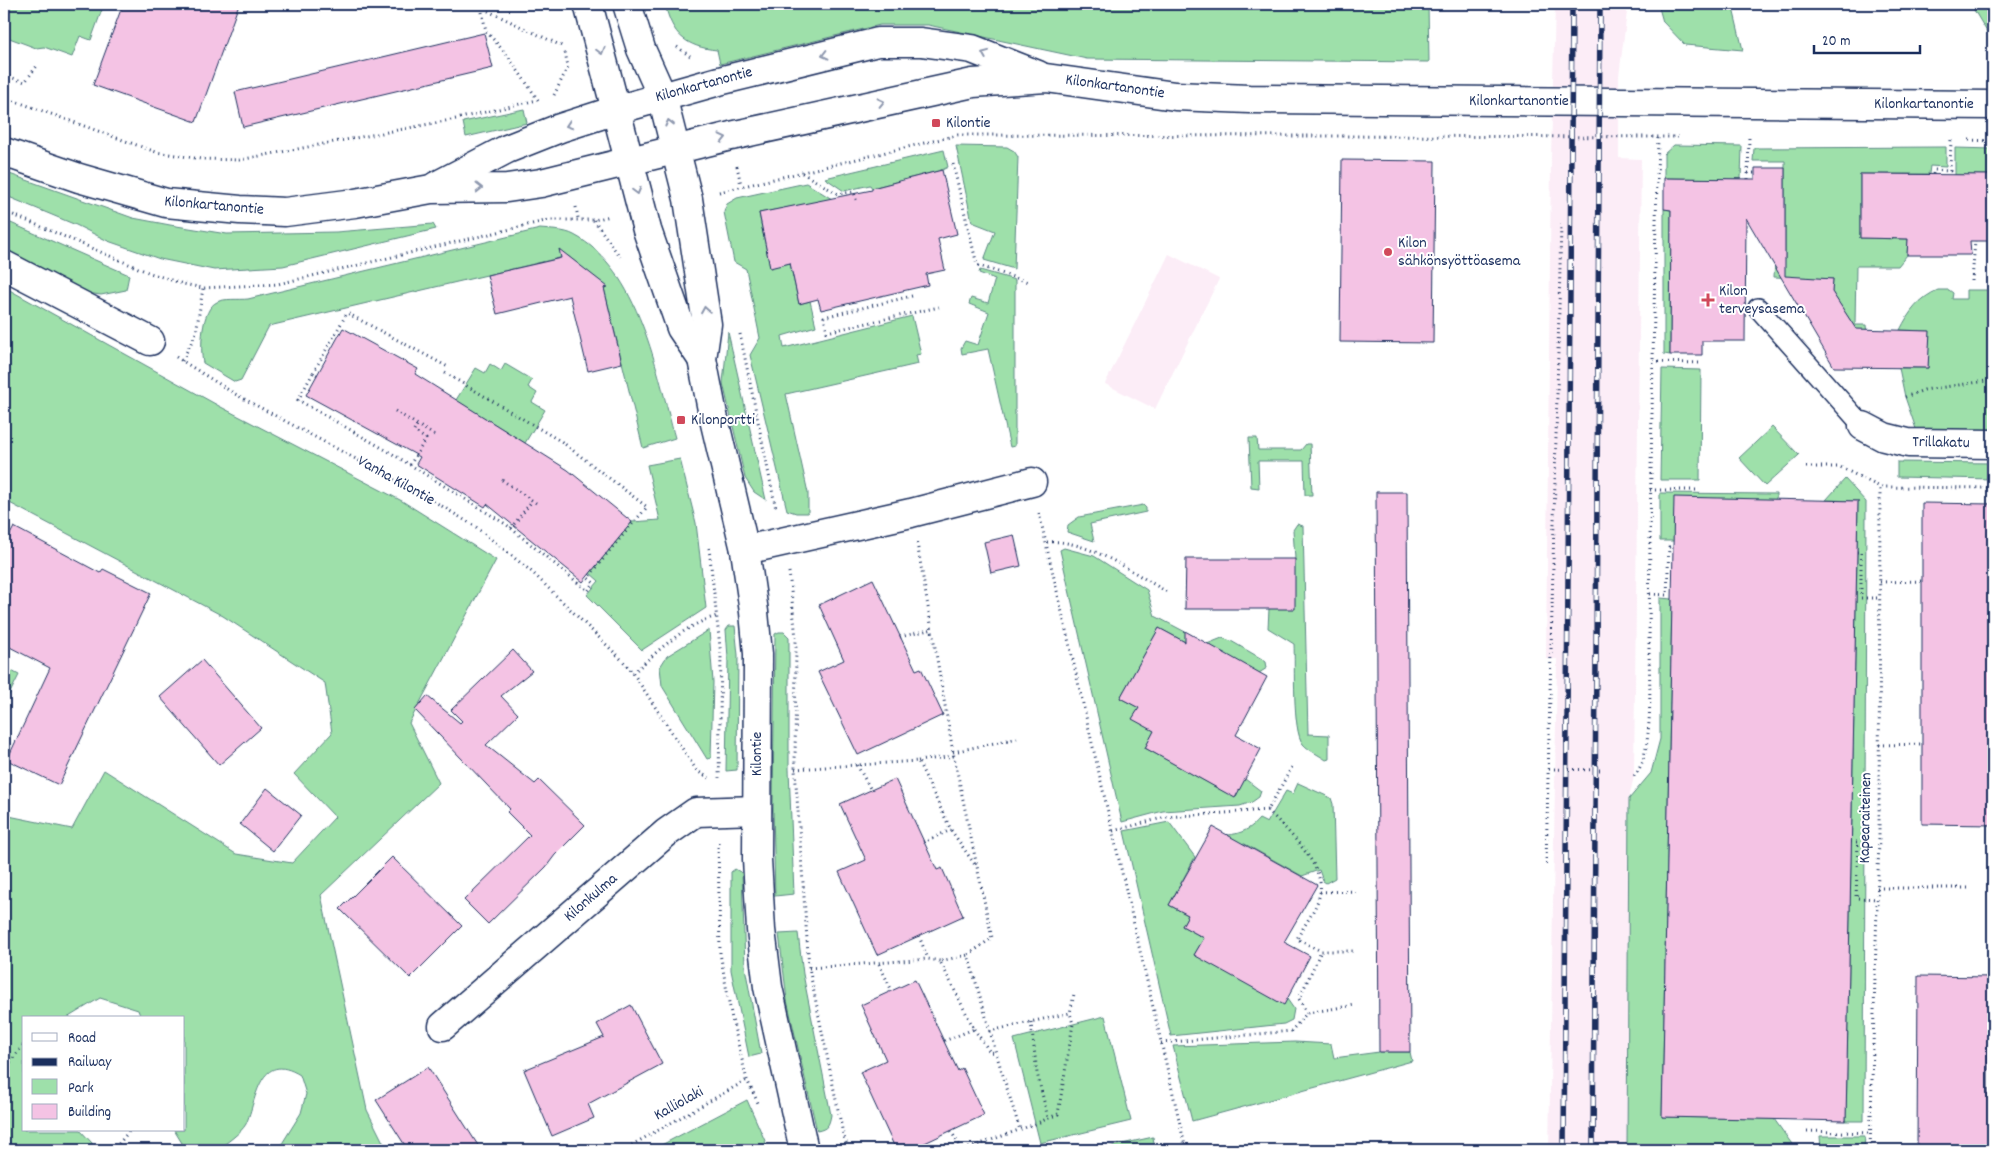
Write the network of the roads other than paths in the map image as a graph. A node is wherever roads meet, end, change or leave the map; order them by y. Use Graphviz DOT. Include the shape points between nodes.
graph roads {
  1 [pos="588,4"];
  2 [pos="627,4"];
  3 [pos="1046,78"];
  4 [pos="662,96"];
  5 [pos="1993,105"];
  6 [pos="616,110"];
  7 [pos="675,149"];
  8 [pos="4,152"];
  9 [pos="629,162"];
  10 [pos="431,189"];
  11 [pos="4,265"];
  12 [pos="1758,308"];
  13 [pos="150,341"];
  14 [pos="702,359"];
  15 [pos="1863,426"];
  16 [pos="1993,444"];
  17 [pos="1032,482"];
  18 [pos="745,550"];
  19 [pos="757,810"];
  20 [pos="443,1026"];
  21 [pos="804,1150"];
  1 -- 6 [label="street, Kilontie, one-way"];
  2 -- 4 [label="street, Kilontie" via="641,49"];
  3 -- 4 [label="street, Kilonkartanontie, one-way" via="972,49 921,42 878,42"];
  3 -- 5 [label="street, Kilonkartanontie" via="1175,96 1249,99"];
  7 -- 3 [label="street, Kilonkartanontie, one-way" via="973,82"];
  4 -- 6 [label="street, Kilonkartanontie"];
  7 -- 4 [label="street, Kilontie, one-way"];
  6 -- 9 [label="street, Kilontie"];
  6 -- 10 [label="street, Kilonkartanontie, one-way" via="507,149"];
  7 -- 9 [label="street, Kilonkartanontie"];
  14 -- 7 [label="street, Kilontie, one-way" via="707,324 688,199"];
  8 -- 10 [label="street, Kilonkartanontie" via="166,204 285,212 355,204"];
  10 -- 9 [label="street, Kilonkartanontie, one-way" via="507,188"];
  9 -- 14 [label="street, Kilontie, one-way" via="681,328"];
  11 -- 13 [label="street"];
  12 -- 15 [label="lane"];
  14 -- 18 [label="street, Kilontie"];
  15 -- 16 [label="street, Trillakatu" via="1884,437 1908,443"];
  17 -- 18 [label="street"];
  18 -- 19 [label="street, Kilontie" via="758,654"];
  19 -- 20 [label="street, Kilonkulma" via="696,812 666,833"];
  19 -- 21 [label="street, Kilontie" via="761,930 768,987"];
}
